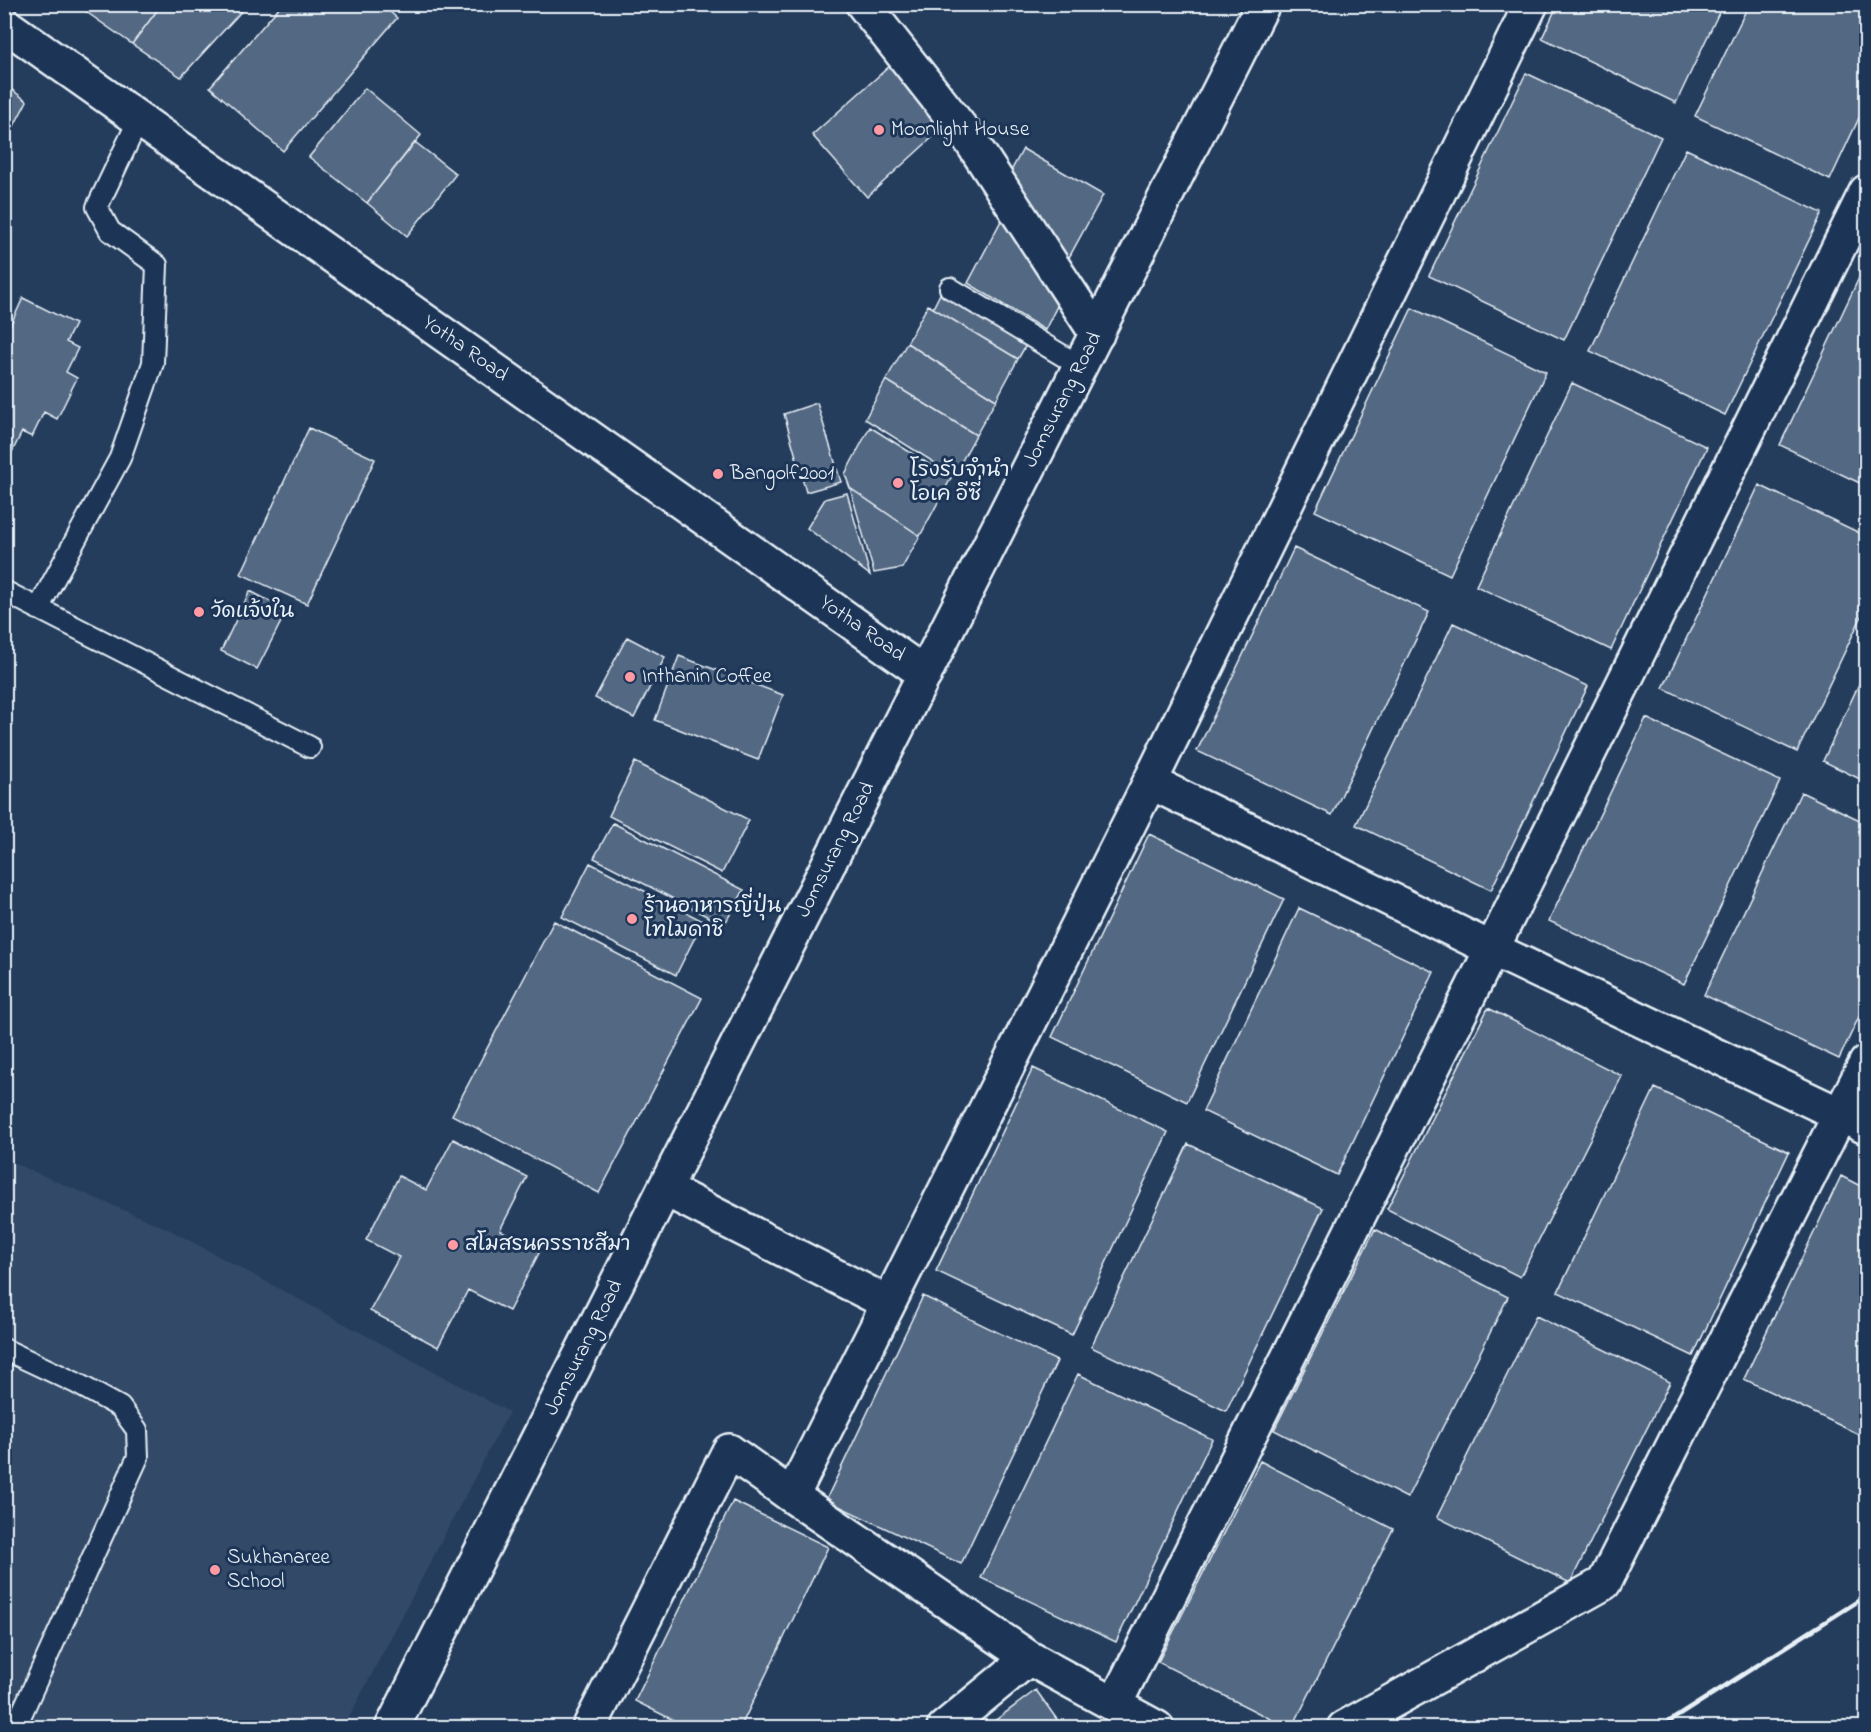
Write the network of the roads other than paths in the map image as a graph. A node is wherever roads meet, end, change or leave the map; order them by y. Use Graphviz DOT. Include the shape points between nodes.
graph roads {
  1 [pos="863,4"];
  2 [pos="1263,4"];
  3 [pos="1531,4"];
  4 [pos="4,24"];
  5 [pos="139,119"];
  6 [pos="1866,192"];
  7 [pos="950,288"];
  8 [pos="1097,334"];
  9 [pos="1080,366"];
  10 [pos="4,591"];
  11 [pos="38,609"];
  12 [pos="925,674"];
  13 [pos="310,747"];
  14 [pos="1150,782"];
  15 [pos="1492,949"];
  16 [pos="1866,1063"];
  17 [pos="1854,1120"];
  18 [pos="665,1189"];
  19 [pos="888,1303"];
  20 [pos="4,1349"];
  21 [pos="792,1496"];
  22 [pos="1029,1658"];
  23 [pos="1114,1704"];
  24 [pos="15,1728"];
  25 [pos="392,1728"];
  26 [pos="589,1728"];
  27 [pos="944,1728"];
  28 [pos="1157,1728"];
  29 [pos="1344,1728"];
  1 -- 8 [label="street" via="971,141"];
  2 -- 8 [label="street, Jomsurang Road"];
  3 -- 14 [label="street"];
  4 -- 5 [label="street, Yotha Road"];
  5 -- 11 [label="lane" via="97,207 110,231 157,265 153,363 120,458"];
  5 -- 12 [label="street, Yotha Road"];
  6 -- 15 [label="street"];
  7 -- 9 [label="lane"];
  8 -- 9 [label="street, Jomsurang Road"];
  9 -- 12 [label="street, Jomsurang Road"];
  10 -- 11 [label="lane"];
  11 -- 13 [label="lane"];
  12 -- 18 [label="street, Jomsurang Road"];
  14 -- 15 [label="street"];
  14 -- 19 [label="street"];
  15 -- 17 [label="street"];
  15 -- 23 [label="street"];
  16 -- 17 [label="street"];
  17 -- 29 [label="street" via="1604,1583"];
  18 -- 19 [label="street"];
  18 -- 25 [label="street, Jomsurang Road"];
  19 -- 21 [label="street"];
  20 -- 24 [label="lane" via="120,1407 137,1430 138,1457"];
  21 -- 22 [label="street"];
  21 -- 26 [label="street" via="729,1451"];
  22 -- 23 [label="street"];
  22 -- 27 [label="street"];
  23 -- 28 [label="street"];
}
